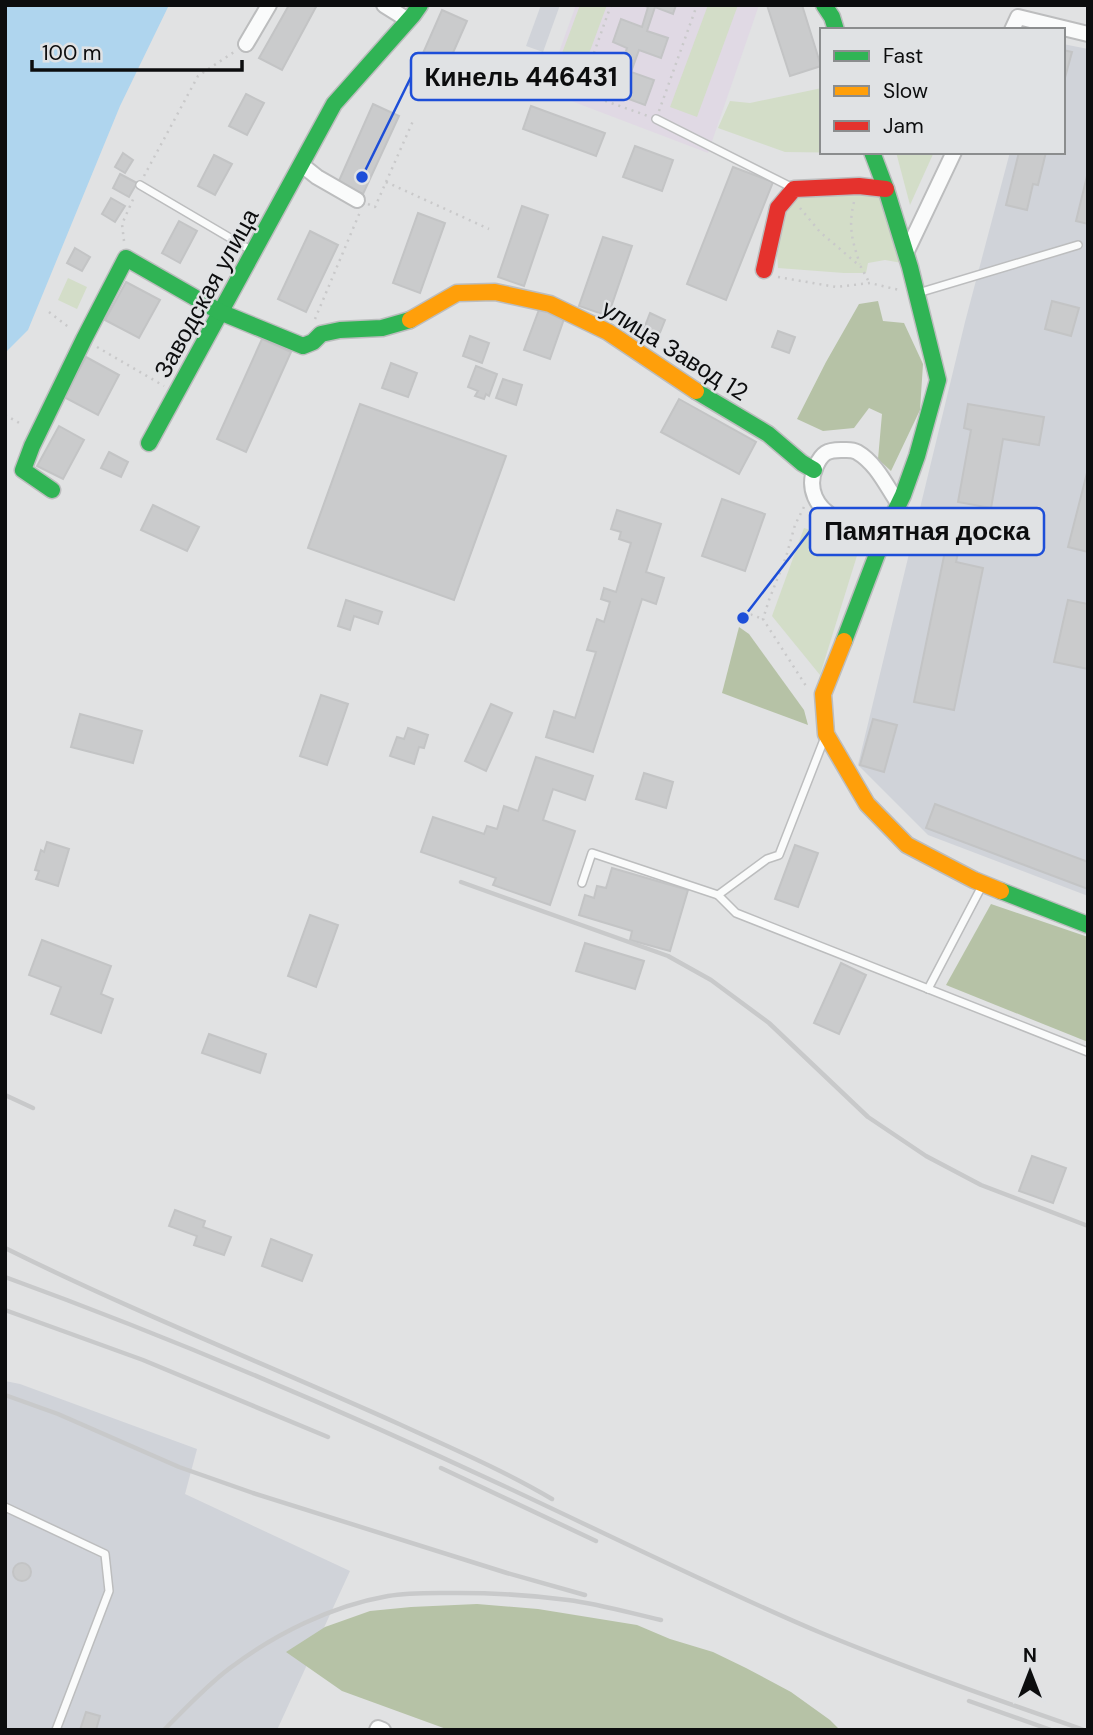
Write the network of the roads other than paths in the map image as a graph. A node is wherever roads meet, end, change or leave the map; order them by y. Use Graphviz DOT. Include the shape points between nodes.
graph roads {
  1 [pos="269,5"];
  2 [pos="384,5"];
  3 [pos="420,5"];
  4 [pos="1018,17"];
  5 [pos="408,20"];
  6 [pos="1063,28"];
  7 [pos="1065,28"];
  8 [pos="1088,34"];
  9 [pos="246,44"];
  10 [pos="656,119"];
  11 [pos="873,154"];
  12 [pos="953,154"];
  13 [pos="302,165"];
  14 [pos="140,185"];
  15 [pos="794,189"];
  16 [pos="886,189"];
  17 [pos="360,201"];
  18 [pos="1078,246"];
  19 [pos="255,252"];
  20 [pos="906,253"];
  21 [pos="769,273"];
  22 [pos="917,294"];
  23 [pos="220,312"];
  24 [pos="149,443"];
  25 [pos="814,470"];
  26 [pos="52,490"];
  27 [pos="898,503"];
  28 [pos="887,528"];
  29 [pos="826,734"];
  30 [pos="582,883"];
  31 [pos="983,883"];
  32 [pos="718,895"];
  33 [pos="1088,925"];
  34 [pos="928,989"];
  35 [pos="1088,1052"];
  36 [pos="5,1507"];
  37 [pos="56,1730"];
  1 -- 9 [label="street"];
  2 -- 5 [label="street"];
  3 -- 5 [label="street, Заводская улица"];
  4 -- 6 [label="street"];
  5 -- 13 [label="street, Заводская улица" via="334,104"];
  7 -- 8 [label="street"];
  10 -- 15 [label="lane"];
  11 -- 16 [label="street"];
  12 -- 20 [label="street"];
  13 -- 17 [label="street"];
  13 -- 19 [label="street, Заводская улица"];
  14 -- 19 [label="lane"];
  15 -- 16 [label="street"];
  15 -- 21 [label="street" via="778,208"];
  16 -- 20 [label="street"];
  18 -- 22 [label="lane"];
  19 -- 23 [label="street, Заводская улица"];
  20 -- 22 [label="street"];
  22 -- 27 [label="street" via="938,380 917,456"];
  23 -- 24 [label="street, Заводская улица"];
  23 -- 25 [label="street, улица Завод 12" via="303,346 321,334 407,322 457,293 495,292 550,304 608,332 768,434"];
  23 -- 26 [label="street" via="127,258 23,470"];
  25 -- 27 [label="street" via="830,450 854,450 874,467"];
  25 -- 28 [label="street" via="812,492 821,509 839,520"];
  27 -- 28 [label="street"];
  28 -- 29 [label="street" via="823,694"];
  29 -- 31 [label="street" via="867,804 907,845"];
  29 -- 32 [label="lane" via="779,855 766,859"];
  30 -- 32 [label="lane" via="592,853"];
  31 -- 33 [label="street"];
  31 -- 34 [label="lane"];
  32 -- 34 [label="lane" via="736,913"];
  34 -- 35 [label="lane"];
  36 -- 37 [label="lane" via="105,1554 109,1591"];
}
